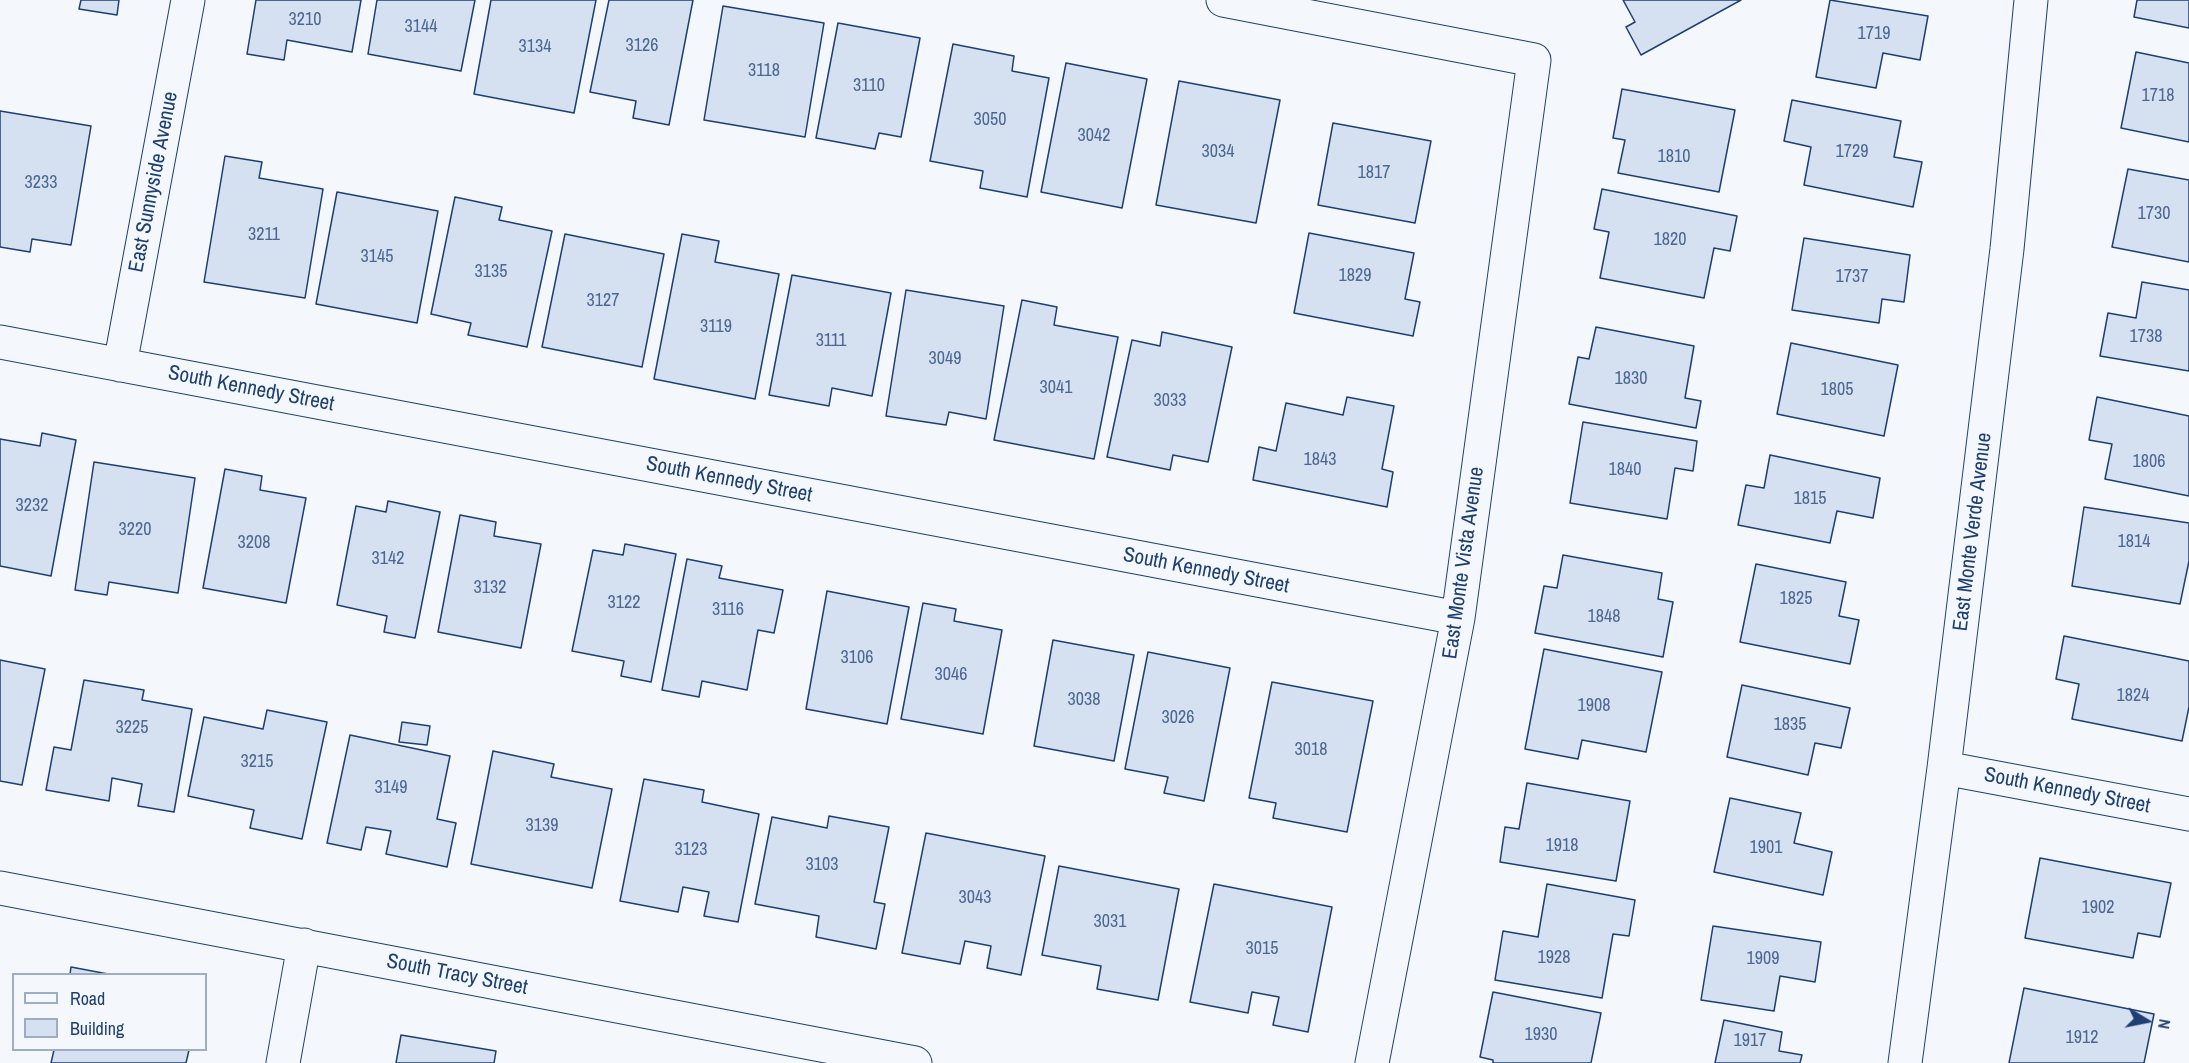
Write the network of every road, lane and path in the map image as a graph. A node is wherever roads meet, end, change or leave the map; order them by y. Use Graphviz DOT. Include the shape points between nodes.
graph roads {
  1 [pos="188,0"];
  2 [pos="1223,0"];
  3 [pos="2031,0"];
  4 [pos="0,342"];
  5 [pos="120,365"];
  6 [pos="1458,618"];
  7 [pos="1944,768"];
  8 [pos="2189,814"];
  9 [pos="0,888"];
  10 [pos="304,945"];
  11 [pos="825,1055"];
  12 [pos="283,1063"];
  13 [pos="915,1063"];
  14 [pos="1372,1063"];
  15 [pos="1905,1063"];
  1 -- 5 [label="street, East Sunnyside Avenue"];
  2 -- 6 [label="street, East Monte Vista Avenue" via="1534,60"];
  3 -- 7 [label="street, East Monte Verde Avenue" via="2007,249"];
  4 -- 5 [label="street, South Kennedy Street"];
  5 -- 6 [label="street, South Kennedy Street"];
  6 -- 14 [label="street, East Monte Vista Avenue"];
  7 -- 8 [label="street, South Kennedy Street"];
  7 -- 15 [label="street, East Monte Verde Avenue"];
  9 -- 10 [label="street, South Tracy Street"];
  10 -- 11 [label="street, South Tracy Street"];
  10 -- 12 [label="street"];
  11 -- 13 [label="street, South Tracy Street"];
}
